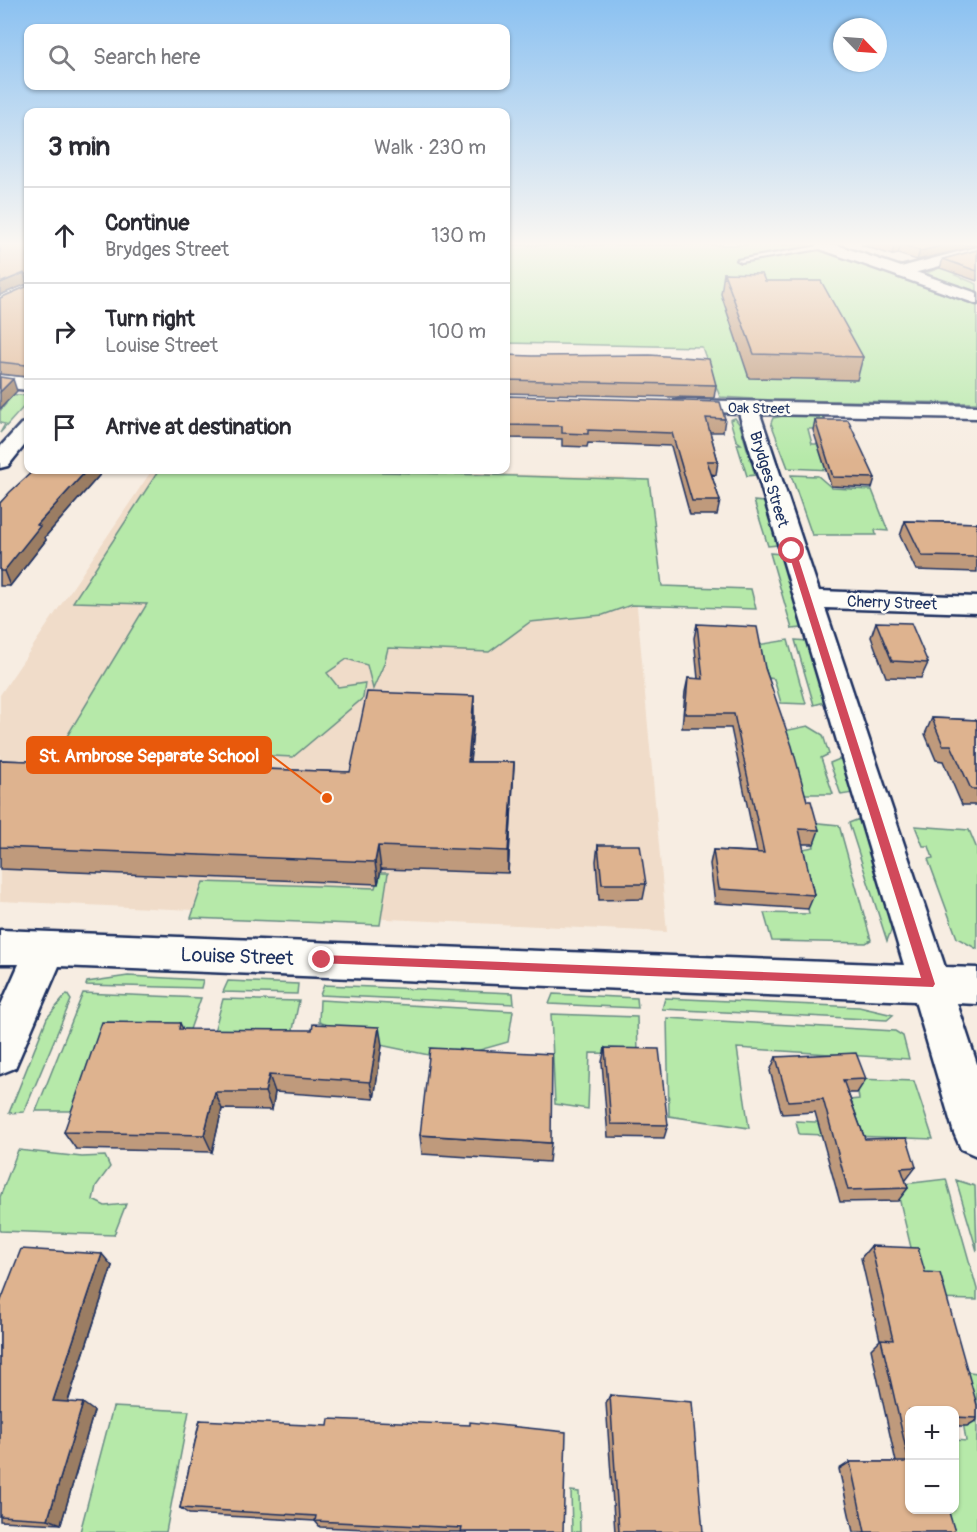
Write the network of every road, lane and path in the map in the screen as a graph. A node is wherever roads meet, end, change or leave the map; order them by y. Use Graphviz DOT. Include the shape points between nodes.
graph roads {
  1 [pos="0,381"];
  2 [pos="24,384"];
  3 [pos="658,405"];
  4 [pos="748,408"];
  5 [pos="977,412"];
  6 [pos="24,433"];
  7 [pos="0,461"];
  8 [pos="807,599"];
  9 [pos="977,605"];
  10 [pos="0,947"];
  11 [pos="46,949"];
  12 [pos="929,984"];
  13 [pos="977,986"];
  14 [pos="0,1054"];
  15 [pos="977,1133"];
  1 -- 2 [label="street"];
  3 -- 4 [label="street, Oak Street"];
  4 -- 5 [label="street, Oak Street"];
  4 -- 8 [label="street, Brydges Street"];
  6 -- 7 [label="street"];
  8 -- 9 [label="street, Cherry Street"];
  8 -- 12 [label="street, Brydges Street"];
  10 -- 11 [label="street, Louise Street"];
  11 -- 12 [label="street, Louise Street"];
  11 -- 14 [label="street"];
  12 -- 13 [label="street, Louise Street"];
  12 -- 15 [label="street, Brydges Street"];
}
